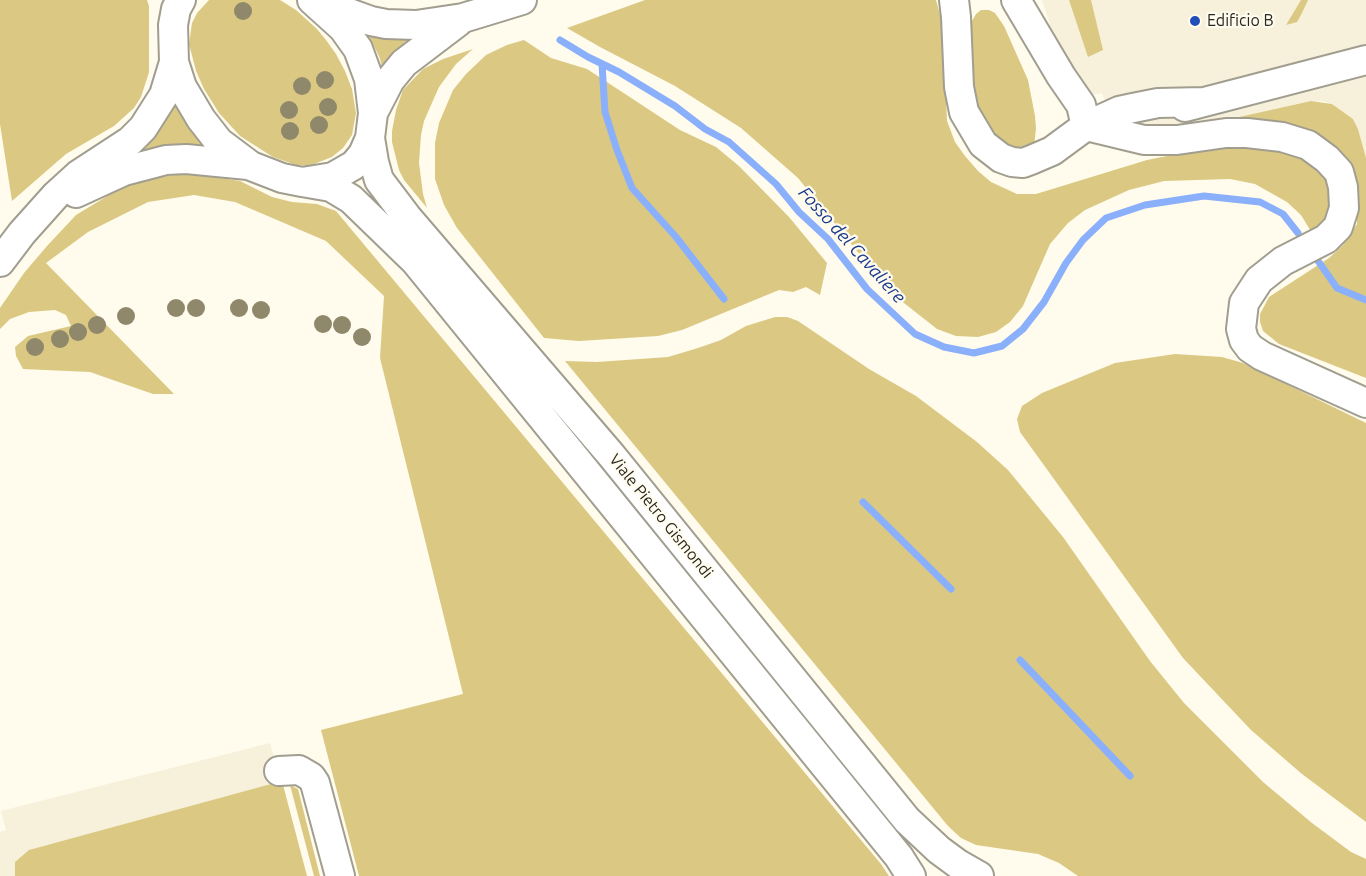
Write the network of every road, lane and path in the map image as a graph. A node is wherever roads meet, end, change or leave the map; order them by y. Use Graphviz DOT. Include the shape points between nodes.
graph roads {
  1 [pos="314,0"];
  2 [pos="954,0"];
  3 [pos="1016,0"];
  4 [pos="513,2"];
  5 [pos="177,3"];
  6 [pos="463,18"];
  7 [pos="1356,53"];
  8 [pos="174,62"];
  9 [pos="1084,116"];
  10 [pos="372,125"];
  11 [pos="251,166"];
  12 [pos="302,182"];
  13 [pos="39,216"];
  14 [pos="0,262"];
  15 [pos="1366,402"];
  16 [pos="279,771"];
  17 [pos="340,876"];
  18 [pos="911,876"];
  19 [pos="979,876"];
  1 -- 6 [label="street" via="386,24 430,25"];
  1 -- 10 [label="street, Viale Pietro Gismondi" via="358,49 369,79"];
  2 -- 9 [label="street" via="961,99 969,123 983,144 1001,158 1023,163 1052,151"];
  3 -- 9 [label="street"];
  4 -- 6 [label="street"];
  5 -- 8 [label="street" via="172,33"];
  6 -- 10 [label="street" via="404,63 390,80"];
  7 -- 9 [label="street" via="1203,102 1148,104"];
  7 -- 9 [label="street" via="1104,102"];
  8 -- 11 [label="street" via="185,94 206,126"];
  8 -- 13 [label="street" via="164,95 143,128 78,175"];
  9 -- 15 [label="street" via="1144,140 1226,133 1282,137 1308,145 1327,159 1339,172 1343,187 1344,208 1338,227 1326,239 1284,261 1259,280 1244,303 1241,328 1244,340 1262,356"];
  10 -- 12 [label="street" via="363,154 348,169 333,177"];
  10 -- 19 [label="street, Viale Pietro Gismondi" via="374,162 380,180 407,218 612,456 907,820 939,850"];
  11 -- 12 [label="street, Viale Pietro Gismondi"];
  11 -- 13 [label="street" via="186,159 149,163 108,177"];
  12 -- 18 [label="street, Viale Pietro Gismondi" via="331,187 351,199 415,261"];
  13 -- 14 [label="street"];
  16 -- 17 [label="street" via="299,770 315,783"];
}
